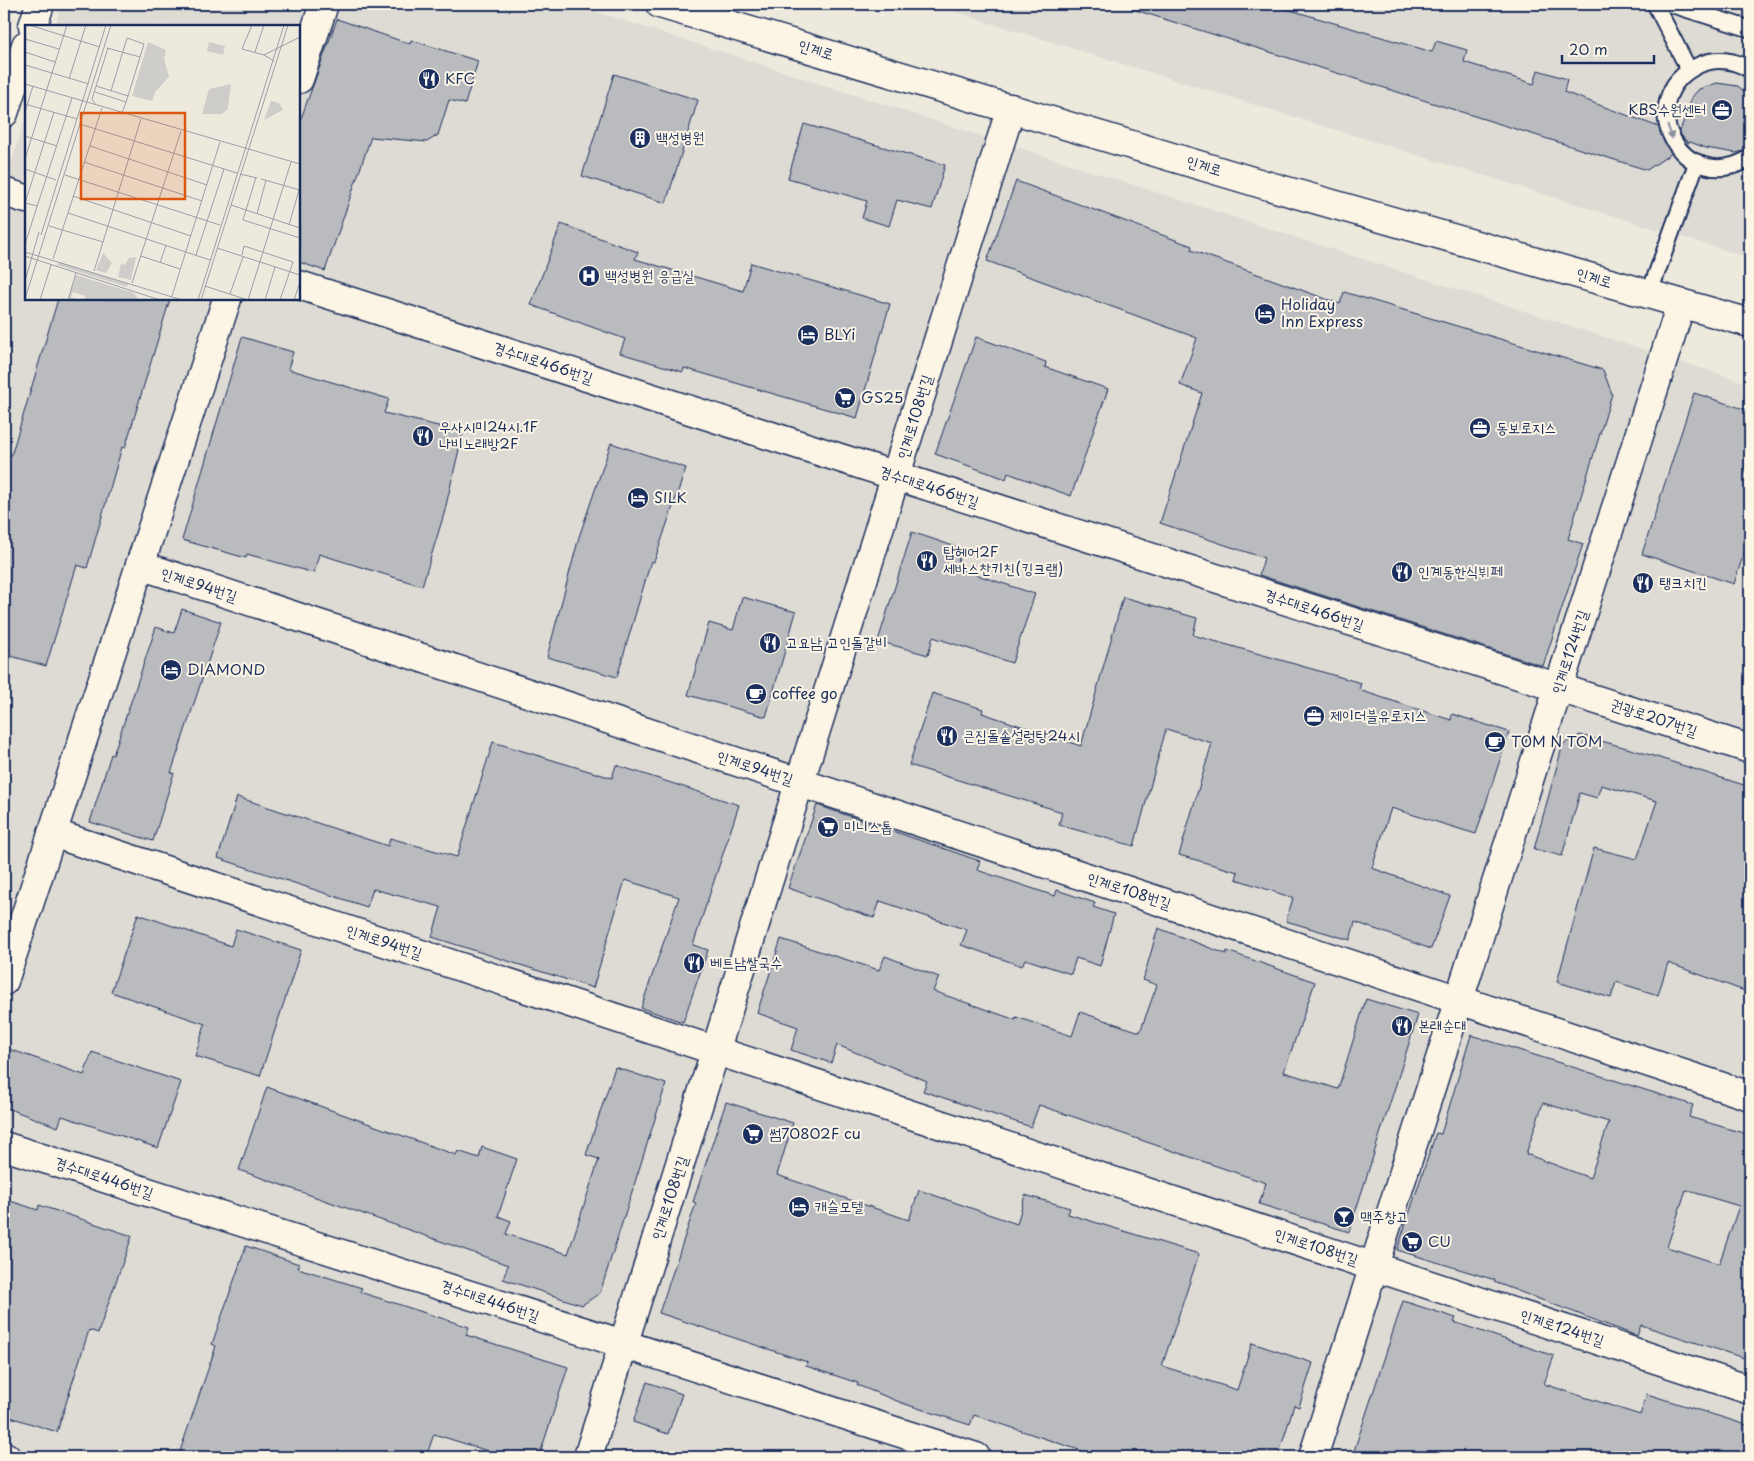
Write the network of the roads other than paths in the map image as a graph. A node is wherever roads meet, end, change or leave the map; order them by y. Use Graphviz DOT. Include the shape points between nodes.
graph roads {
  1 [pos="40,4"];
  2 [pos="324,4"];
  3 [pos="660,4"];
  4 [pos="1655,4"];
  5 [pos="1670,4"];
  6 [pos="694,8"];
  7 [pos="32,25"];
  8 [pos="1750,28"];
  9 [pos="25,48"];
  10 [pos="1689,70"];
  11 [pos="1750,70"];
  12 [pos="300,77"];
  13 [pos="1012,108"];
  14 [pos="4,113"];
  15 [pos="1750,158"];
  16 [pos="1697,162"];
  17 [pos="4,192"];
  18 [pos="25,199"];
  19 [pos="300,286"];
  20 [pos="1649,294"];
  21 [pos="227,300"];
  22 [pos="1681,304"];
  23 [pos="1750,323"];
  24 [pos="896,476"];
  25 [pos="140,565"];
  26 [pos="1559,688"];
  27 [pos="1750,749"];
  28 [pos="800,783"];
  29 [pos="52,833"];
  30 [pos="4,981"];
  31 [pos="1459,1000"];
  32 [pos="716,1051"];
  33 [pos="1750,1096"];
  34 [pos="4,1146"];
  35 [pos="1374,1266"];
  36 [pos="624,1344"];
  37 [pos="1750,1390"];
  38 [pos="588,1457"];
  39 [pos="976,1457"];
  40 [pos="1313,1457"];
  1 -- 7 [label="street"];
  2 -- 12 [label="street"];
  3 -- 6 [label="street, 인계로"];
  4 -- 10 [label="lane"];
  5 -- 8 [label="lane"];
  6 -- 13 [label="street, 인계로"];
  9 -- 14 [label="street"];
  10 -- 11 [label="lane" via="1706,62 1724,60"];
  10 -- 16 [label="lane, one-way" via="1672,90 1666,115 1668,133 1677,148"];
  13 -- 20 [label="street, 인계로" via="1262,184"];
  13 -- 24 [label="street, 인계로108번길"];
  15 -- 16 [label="lane" via="1723,169"];
  16 -- 20 [label="lane"];
  17 -- 18 [label="street"];
  19 -- 24 [label="street, 경수대로466번길"];
  20 -- 22 [label="street, 인계로"];
  21 -- 25 [label="street"];
  22 -- 23 [label="street, 인계로"];
  22 -- 26 [label="street, 인계로124번길"];
  24 -- 26 [label="street, 경수대로466번길"];
  24 -- 28 [label="street, 인계로108번길"];
  25 -- 28 [label="street, 인계로94번길"];
  25 -- 29 [label="street"];
  26 -- 27 [label="street, 권광로207번길"];
  26 -- 31 [label="street, 인계로124번길"];
  28 -- 31 [label="street, 인계로108번길"];
  28 -- 32 [label="street, 인계로108번길"];
  29 -- 30 [label="street"];
  29 -- 32 [label="street, 인계로94번길"];
  31 -- 33 [label="street"];
  31 -- 35 [label="street, 인계로124번길"];
  32 -- 35 [label="street, 인계로108번길"];
  32 -- 36 [label="street, 인계로108번길"];
  34 -- 36 [label="street, 경수대로446번길"];
  35 -- 37 [label="street, 인계로124번길"];
  35 -- 40 [label="street, 인계로124번길"];
  36 -- 38 [label="street, 인계로108번길"];
  36 -- 39 [label="street, 경수대로446번길"];
}
